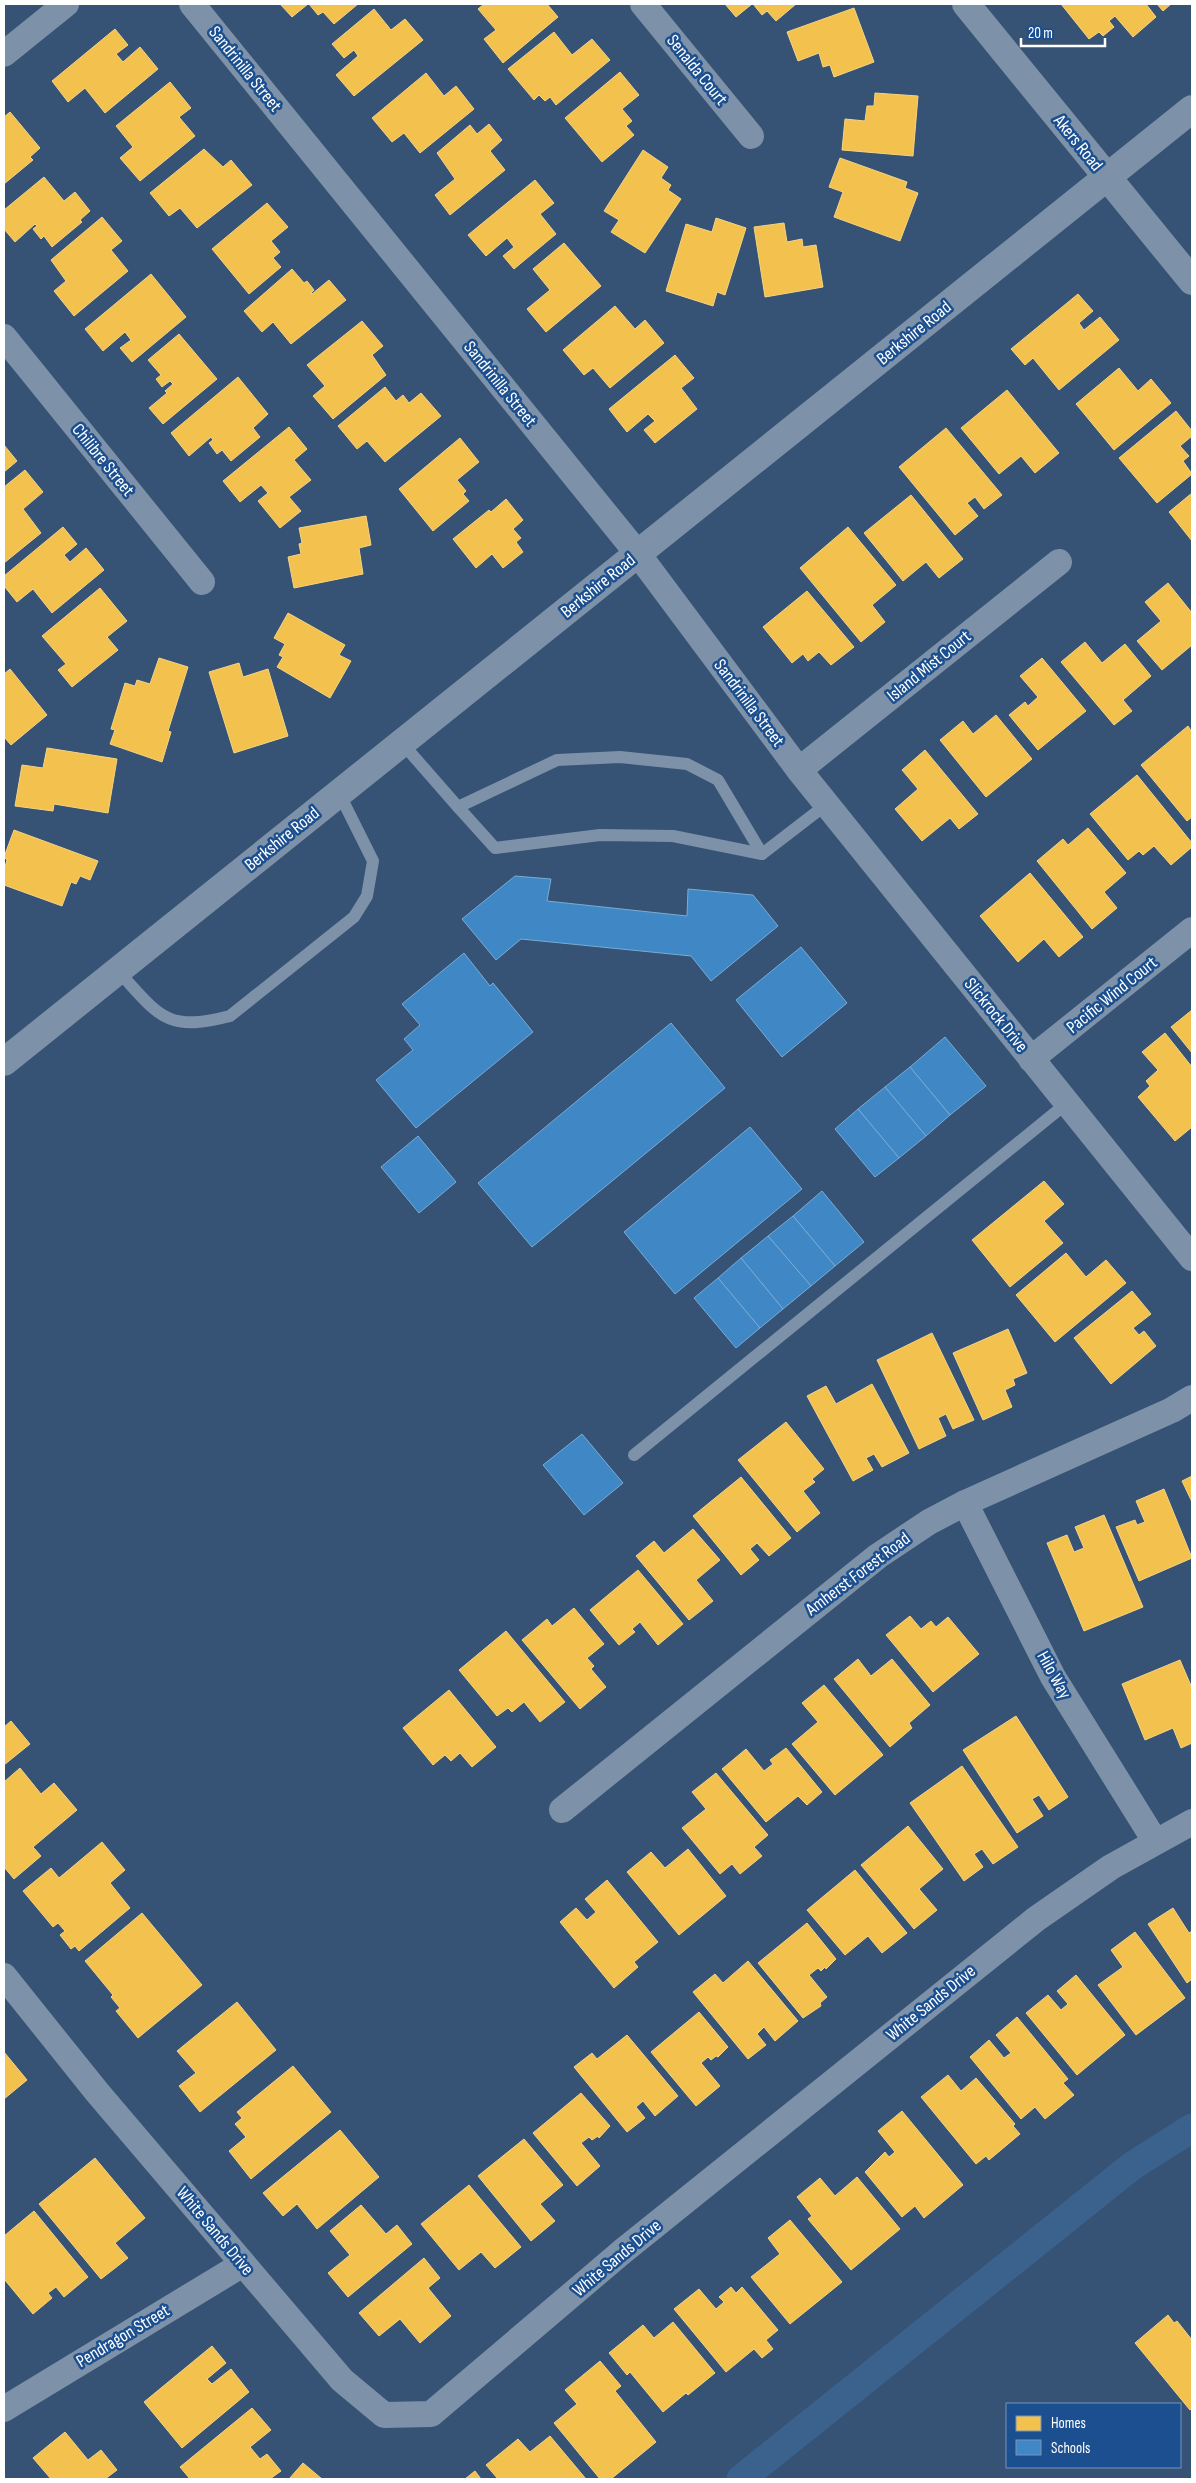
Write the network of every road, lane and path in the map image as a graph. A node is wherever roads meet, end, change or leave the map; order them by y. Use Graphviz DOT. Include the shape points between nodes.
graph roads {
  1 [pos="66,4"];
  2 [pos="192,4"];
  3 [pos="643,4"];
  4 [pos="966,4"];
  5 [pos="4,54"];
  6 [pos="1192,109"];
  7 [pos="751,136"];
  8 [pos="1107,178"];
  9 [pos="1192,281"];
  10 [pos="4,337"];
  11 [pos="638,554"];
  12 [pos="1059,562"];
  13 [pos="202,582"];
  14 [pos="402,743"];
  15 [pos="799,770"];
  16 [pos="339,794"];
  17 [pos="827,804"];
  18 [pos="458,808"];
  19 [pos="762,854"];
  20 [pos="1192,930"];
  21 [pos="118,971"];
  22 [pos="1031,1059"];
  23 [pos="4,1062"];
  24 [pos="1067,1103"];
  25 [pos="1192,1258"];
  26 [pos="1192,1398"];
  27 [pos="634,1455"];
  28 [pos="965,1503"];
  29 [pos="562,1810"];
  30 [pos="1192,1822"];
  31 [pos="1155,1841"];
  32 [pos="4,1976"];
  33 [pos="243,2264"];
  34 [pos="4,2409"];
  1 -- 5 [label="street"];
  2 -- 11 [label="street, Sandrinilla Street"];
  3 -- 7 [label="street, Senalda Court"];
  4 -- 8 [label="street, Akers Road"];
  6 -- 8 [label="street, Berkshire Road"];
  8 -- 9 [label="street, Akers Road"];
  8 -- 11 [label="street, Berkshire Road"];
  10 -- 13 [label="street, Chilibre Street"];
  11 -- 14 [label="street, Berkshire Road"];
  11 -- 15 [label="street, Sandrinilla Street"];
  12 -- 15 [label="street, Island Mist Court"];
  14 -- 16 [label="street, Berkshire Road"];
  14 -- 18 [label="lane"];
  15 -- 17 [label="street, Slickrock Drive"];
  16 -- 21 [label="street, Berkshire Road"];
  16 -- 21 [label="lane" via="373,861 367,896 346,923 230,1016 206,1022 171,1020 157,1013"];
  17 -- 19 [label="lane"];
  17 -- 22 [label="street, Slickrock Drive"];
  18 -- 19 [label="lane" via="495,848 600,835 673,836"];
  18 -- 19 [label="lane" via="556,760 620,757 687,764 718,780"];
  20 -- 22 [label="street, Pacific Wind Court"];
  21 -- 23 [label="street, Berkshire Road"];
  22 -- 24 [label="street, Slickrock Drive"];
  24 -- 25 [label="street, Slickrock Drive"];
  24 -- 27 [label="lane"];
  26 -- 28 [label="street, Amherst Forest Road"];
  28 -- 29 [label="street, Amherst Forest Road" via="929,1522 878,1556"];
  28 -- 31 [label="street, Hilo Way" via="1053,1676"];
  30 -- 31 [label="street, White Sands Drive"];
  31 -- 33 [label="street, White Sands Drive" via="1036,1919 623,2251 432,2414 384,2416 342,2380"];
  32 -- 33 [label="street, White Sands Drive" via="96,2092"];
  33 -- 34 [label="street, Pendragon Street"];
}
